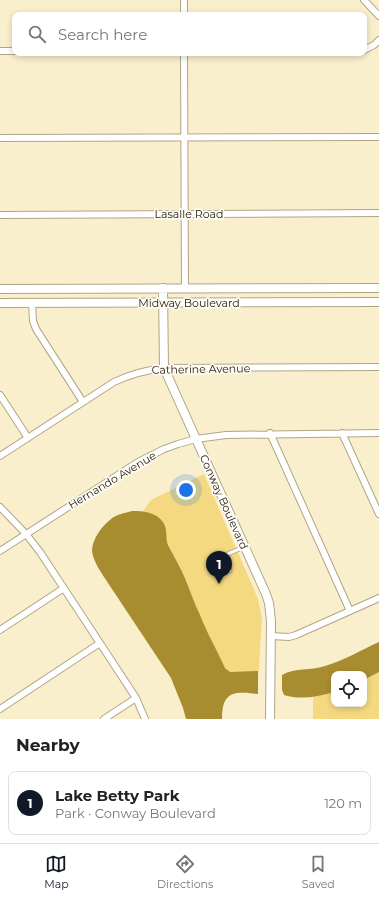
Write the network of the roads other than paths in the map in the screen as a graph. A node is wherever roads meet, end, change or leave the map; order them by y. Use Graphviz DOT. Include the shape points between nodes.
graph roads {
  1 [pos="184,0"];
  2 [pos="364,0"];
  3 [pos="184,12"];
  4 [pos="379,16"];
  5 [pos="379,40"];
  6 [pos="367,48"];
  7 [pos="0,51"];
  8 [pos="12,51"];
  9 [pos="184,56"];
  10 [pos="184,137"];
  11 [pos="379,137"];
  12 [pos="0,138"];
  13 [pos="379,213"];
  14 [pos="185,214"];
  15 [pos="0,215"];
  16 [pos="0,288"];
  17 [pos="163,288"];
  18 [pos="185,288"];
  19 [pos="379,288"];
  20 [pos="379,302"];
  21 [pos="0,303"];
  22 [pos="32,303"];
  23 [pos="163,303"];
  24 [pos="379,367"];
  25 [pos="164,368"];
  26 [pos="0,395"];
  27 [pos="83,402"];
  28 [pos="342,433"];
  29 [pos="379,433"];
  30 [pos="270,434"];
  31 [pos="28,438"];
  32 [pos="196,439"];
  33 [pos="0,456"];
  34 [pos="0,507"];
  35 [pos="378,511"];
  36 [pos="26,534"];
  37 [pos="244,547"];
  38 [pos="0,551"];
  39 [pos="230,571"];
  40 [pos="64,588"];
  41 [pos="379,598"];
  42 [pos="350,611"];
  43 [pos="0,630"];
  44 [pos="271,636"];
  45 [pos="100,643"];
  46 [pos="136,698"];
  47 [pos="0,709"];
  48 [pos="104,719"];
  49 [pos="145,719"];
  50 [pos="270,719"];
  1 -- 3 [label="street"];
  2 -- 4 [label="street"];
  5 -- 6 [label="street"];
  7 -- 8 [label="street"];
  9 -- 10 [label="street"];
  10 -- 11 [label="street"];
  10 -- 12 [label="street"];
  10 -- 14 [label="street"];
  13 -- 14 [label="street, Lasalle Road"];
  14 -- 15 [label="street, Lasalle Road"];
  14 -- 18 [label="street"];
  16 -- 17 [label="street, Midway Boulevard"];
  17 -- 18 [label="street, Midway Boulevard"];
  17 -- 23 [label="street, Conway Boulevard"];
  18 -- 19 [label="street, Midway Boulevard"];
  20 -- 23 [label="street, Midway Boulevard"];
  21 -- 22 [label="street, Midway Boulevard"];
  22 -- 23 [label="street, Midway Boulevard"];
  22 -- 27 [label="street" via="36,329"];
  23 -- 25 [label="street, Conway Boulevard"];
  24 -- 25 [label="street, Catherine Avenue"];
  25 -- 27 [label="street, Catherine Avenue" via="127,376"];
  25 -- 32 [label="street, Conway Boulevard"];
  26 -- 31 [label="street"];
  27 -- 31 [label="street, Catherine Avenue"];
  28 -- 29 [label="street, Hernando Avenue"];
  28 -- 30 [label="street, Hernando Avenue"];
  28 -- 35 [label="street"];
  30 -- 32 [label="street, Hernando Avenue"];
  30 -- 42 [label="street"];
  31 -- 33 [label="street, Catherine Avenue"];
  32 -- 36 [label="street, Hernando Avenue" via="164,449 138,462"];
  32 -- 37 [label="street, Conway Boulevard"];
  34 -- 36 [label="street"];
  36 -- 38 [label="street, Hernando Avenue"];
  36 -- 40 [label="street"];
  37 -- 39 [label="lane" via="223,556"];
  37 -- 44 [label="street, Conway Boulevard" via="269,603"];
  40 -- 43 [label="street"];
  40 -- 45 [label="street"];
  41 -- 42 [label="street"];
  42 -- 44 [label="street" via="296,635"];
  44 -- 50 [label="street, Conway Boulevard"];
  45 -- 46 [label="street"];
  45 -- 47 [label="street"];
  46 -- 48 [label="street"];
  46 -- 49 [label="street"];
}
